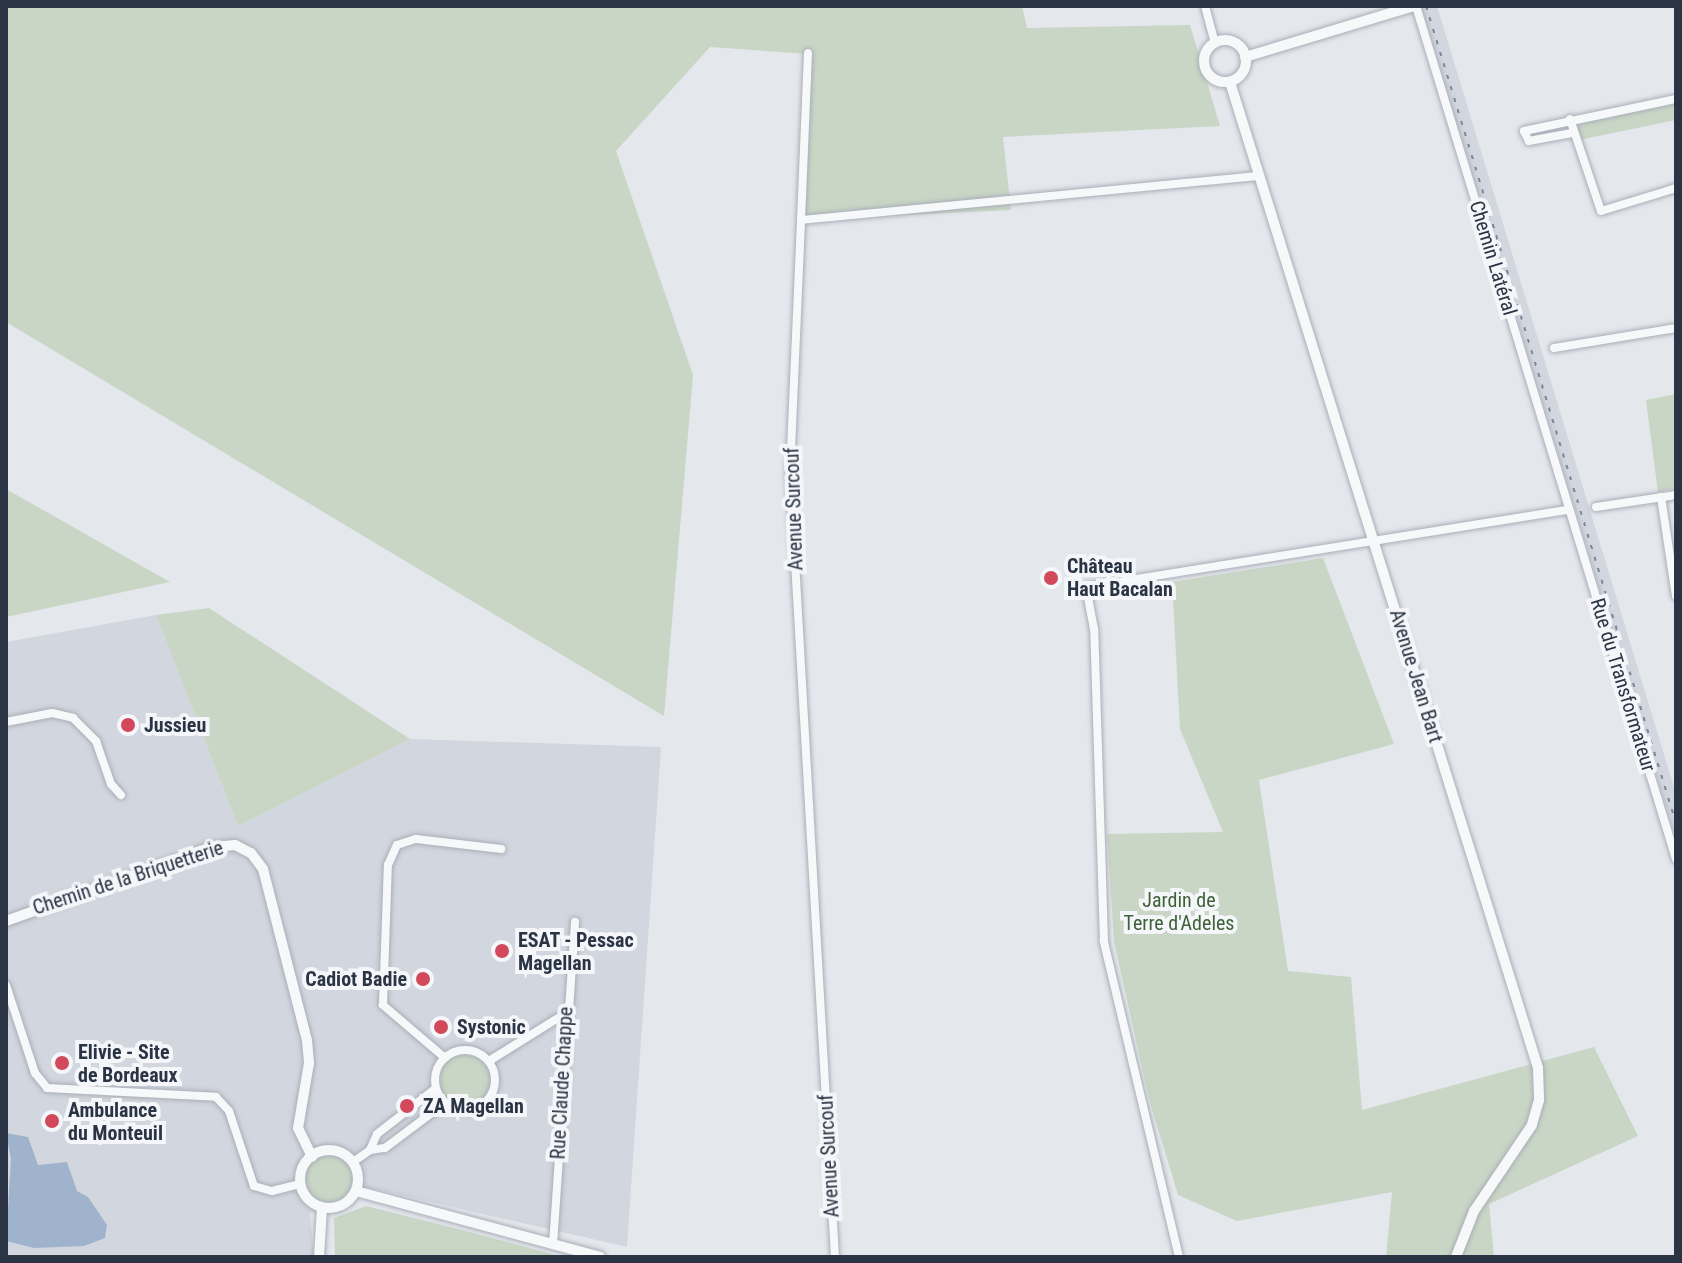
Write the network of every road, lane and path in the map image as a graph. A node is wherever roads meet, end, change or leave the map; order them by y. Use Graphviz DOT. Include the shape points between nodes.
graph roads {
  1 [pos="1205,6"];
  2 [pos="1416,7"];
  3 [pos="1215,43"];
  4 [pos="808,53"];
  5 [pos="1245,57"];
  6 [pos="1230,82"];
  7 [pos="1676,99"];
  8 [pos="1570,119"];
  9 [pos="1572,133"];
  10 [pos="1259,176"];
  11 [pos="1676,188"];
  12 [pos="801,220"];
  13 [pos="1676,328"];
  14 [pos="1554,348"];
  15 [pos="1676,495"];
  16 [pos="1661,497"];
  17 [pos="1596,507"];
  18 [pos="1569,510"];
  19 [pos="1373,540"];
  20 [pos="1676,596"];
  21 [pos="6,722"];
  22 [pos="121,795"];
  23 [pos="501,849"];
  24 [pos="1676,859"];
  25 [pos="19,913"];
  26 [pos="6,914"];
  27 [pos="6,921"];
  28 [pos="575,922"];
  29 [pos="6,985"];
  30 [pos="566,1013"];
  31 [pos="445,1058"];
  32 [pos="489,1061"];
  33 [pos="435,1089"];
  34 [pos="445,1103"];
  35 [pos="370,1150"];
  36 [pos="312,1157"];
  37 [pos="353,1162"];
  38 [pos="301,1184"];
  39 [pos="356,1191"];
  40 [pos="322,1208"];
  41 [pos="553,1245"];
  42 [pos="319,1257"];
  43 [pos="600,1257"];
  44 [pos="835,1257"];
  45 [pos="1179,1257"];
  46 [pos="1456,1257"];
  1 -- 3 [label="street"];
  2 -- 5 [label="street"];
  2 -- 18 [label="street, Chemin Latéral"];
  3 -- 5 [label="street" via="1234,42"];
  3 -- 6 [label="street" via="1205,52 1204,66 1217,81"];
  4 -- 12 [label="street, Avenue Surcouf"];
  5 -- 6 [label="street" via="1244,70"];
  6 -- 10 [label="street, Avenue Jean Bart"];
  7 -- 8 [label="street"];
  8 -- 9 [label="street"];
  8 -- 9 [label="street" via="1527,128 1524,137 1529,141"];
  9 -- 11 [label="street" via="1601,211"];
  10 -- 12 [label="street"];
  10 -- 19 [label="street, Avenue Jean Bart"];
  12 -- 44 [label="street, Avenue Surcouf" via="790,473"];
  13 -- 14 [label="street"];
  15 -- 16 [label="street"];
  16 -- 17 [label="street"];
  16 -- 20 [label="street"];
  18 -- 19 [label="street"];
  18 -- 24 [label="street, Rue du Transformateur"];
  19 -- 45 [label="street" via="1086,587 1094,629 1104,941"];
  19 -- 46 [label="street, Avenue Jean Bart" via="1540,1079 1532,1125 1474,1211"];
  21 -- 22 [label="street" via="52,713 73,718 96,741 111,784"];
  23 -- 31 [label="street" via="416,839 397,845 388,865 383,1005"];
  25 -- 26 [label="street, Chemin de la Briquetterie"];
  25 -- 27 [label="street, Chemin de la Briquetterie"];
  25 -- 36 [label="street, Chemin de la Briquetterie" via="213,847 235,845 251,853 263,869 307,1040 309,1063 298,1128"];
  28 -- 30 [label="street, Rue Claude Chappe"];
  29 -- 38 [label="street" via="35,1073 47,1088 216,1097 229,1111 254,1186 272,1191"];
  30 -- 32 [label="street"];
  30 -- 41 [label="street, Rue Claude Chappe"];
  31 -- 32 [label="street" via="458,1050 473,1051"];
  31 -- 33 [label="street"];
  32 -- 34 [label="street" via="495,1077 483,1104 469,1110"];
  33 -- 34 [label="street"];
  33 -- 35 [label="street" via="377,1134"];
  34 -- 35 [label="street" via="385,1148"];
  35 -- 37 [label="street"];
  36 -- 37 [label="street" via="330,1150"];
  36 -- 38 [label="street" via="305,1163"];
  37 -- 39 [label="street"];
  38 -- 40 [label="street" via="311,1202"];
  39 -- 40 [label="street" via="348,1202"];
  39 -- 41 [label="street"];
  40 -- 42 [label="street"];
  41 -- 43 [label="street"];
}
